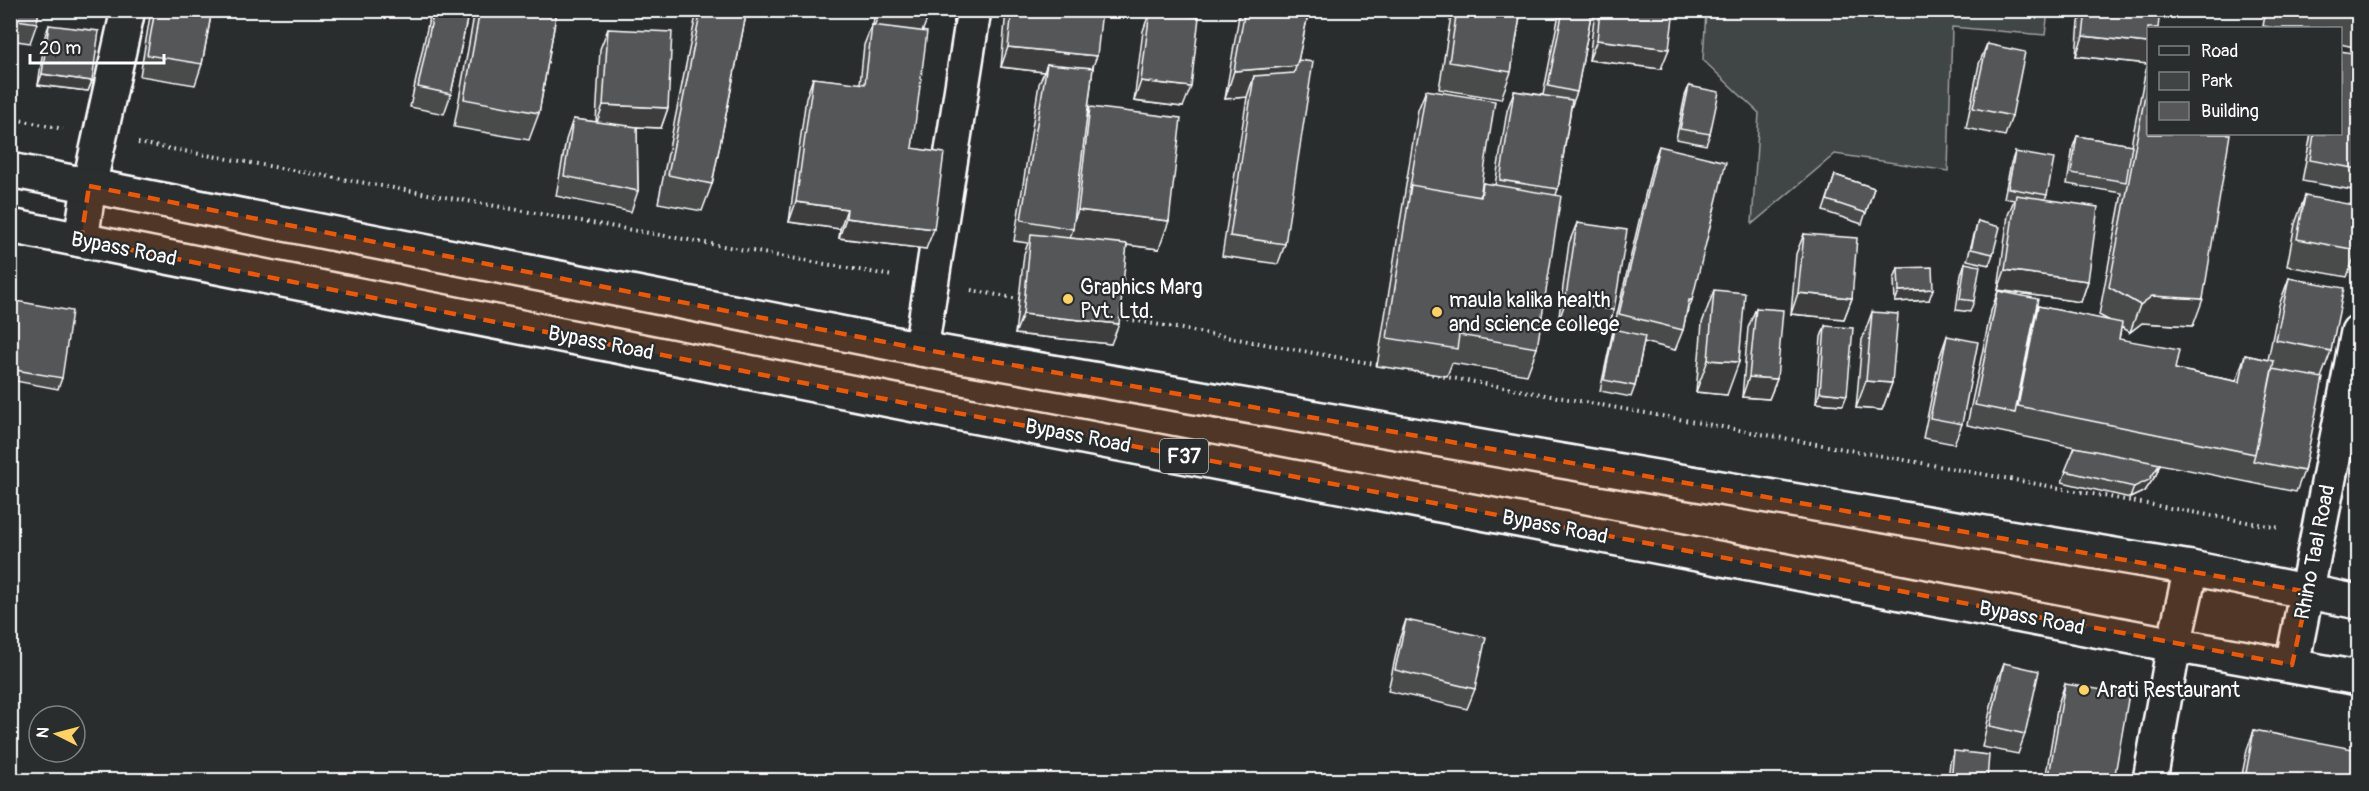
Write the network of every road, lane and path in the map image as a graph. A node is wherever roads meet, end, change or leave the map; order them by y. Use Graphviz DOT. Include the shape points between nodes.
graph roads {
  1 [pos="128,10"];
  2 [pos="974,10"];
  3 [pos="10,118"];
  4 [pos="100,136"];
  5 [pos="10,170"];
  6 [pos="89,186"];
  7 [pos="10,226"];
  8 [pos="81,240"];
  9 [pos="931,283"];
  10 [pos="1025,300"];
  11 [pos="1107,315"];
  12 [pos="2358,332"];
  13 [pos="921,348"];
  14 [pos="1388,367"];
  15 [pos="1400,369"];
  16 [pos="2319,535"];
  17 [pos="2191,568"];
  18 [pos="2308,592"];
  19 [pos="2358,602"];
  20 [pos="2174,645"];
  21 [pos="2292,665"];
  22 [pos="2358,678"];
  23 [pos="2150,780"];
  1 -- 4 [label="main road"];
  2 -- 9 [label="main road"];
  3 -- 4 [label="path"];
  4 -- 6 [label="main road"];
  4 -- 9 [label="path"];
  5 -- 6 [label="main road"];
  6 -- 8 [label="main road"];
  6 -- 13 [label="main road"];
  7 -- 8 [label="main road, Bypass Road / F37"];
  8 -- 20 [label="main road, Bypass Road / F37" via="915,405"];
  9 -- 10 [label="path"];
  9 -- 13 [label="main road"];
  11 -- 14 [label="path"];
  12 -- 16 [label="main road, Rhino Taal Road"];
  13 -- 17 [label="main road"];
  15 -- 16 [label="path"];
  16 -- 18 [label="main road, Rhino Taal Road"];
  17 -- 18 [label="main road"];
  17 -- 20 [label="main road"];
  18 -- 19 [label="main road"];
  18 -- 21 [label="main road, Rhino Taal Road"];
  20 -- 21 [label="main road, Bypass Road / F37"];
  20 -- 23 [label="main road"];
  21 -- 22 [label="main road, Bypass Road / F37"];
}
